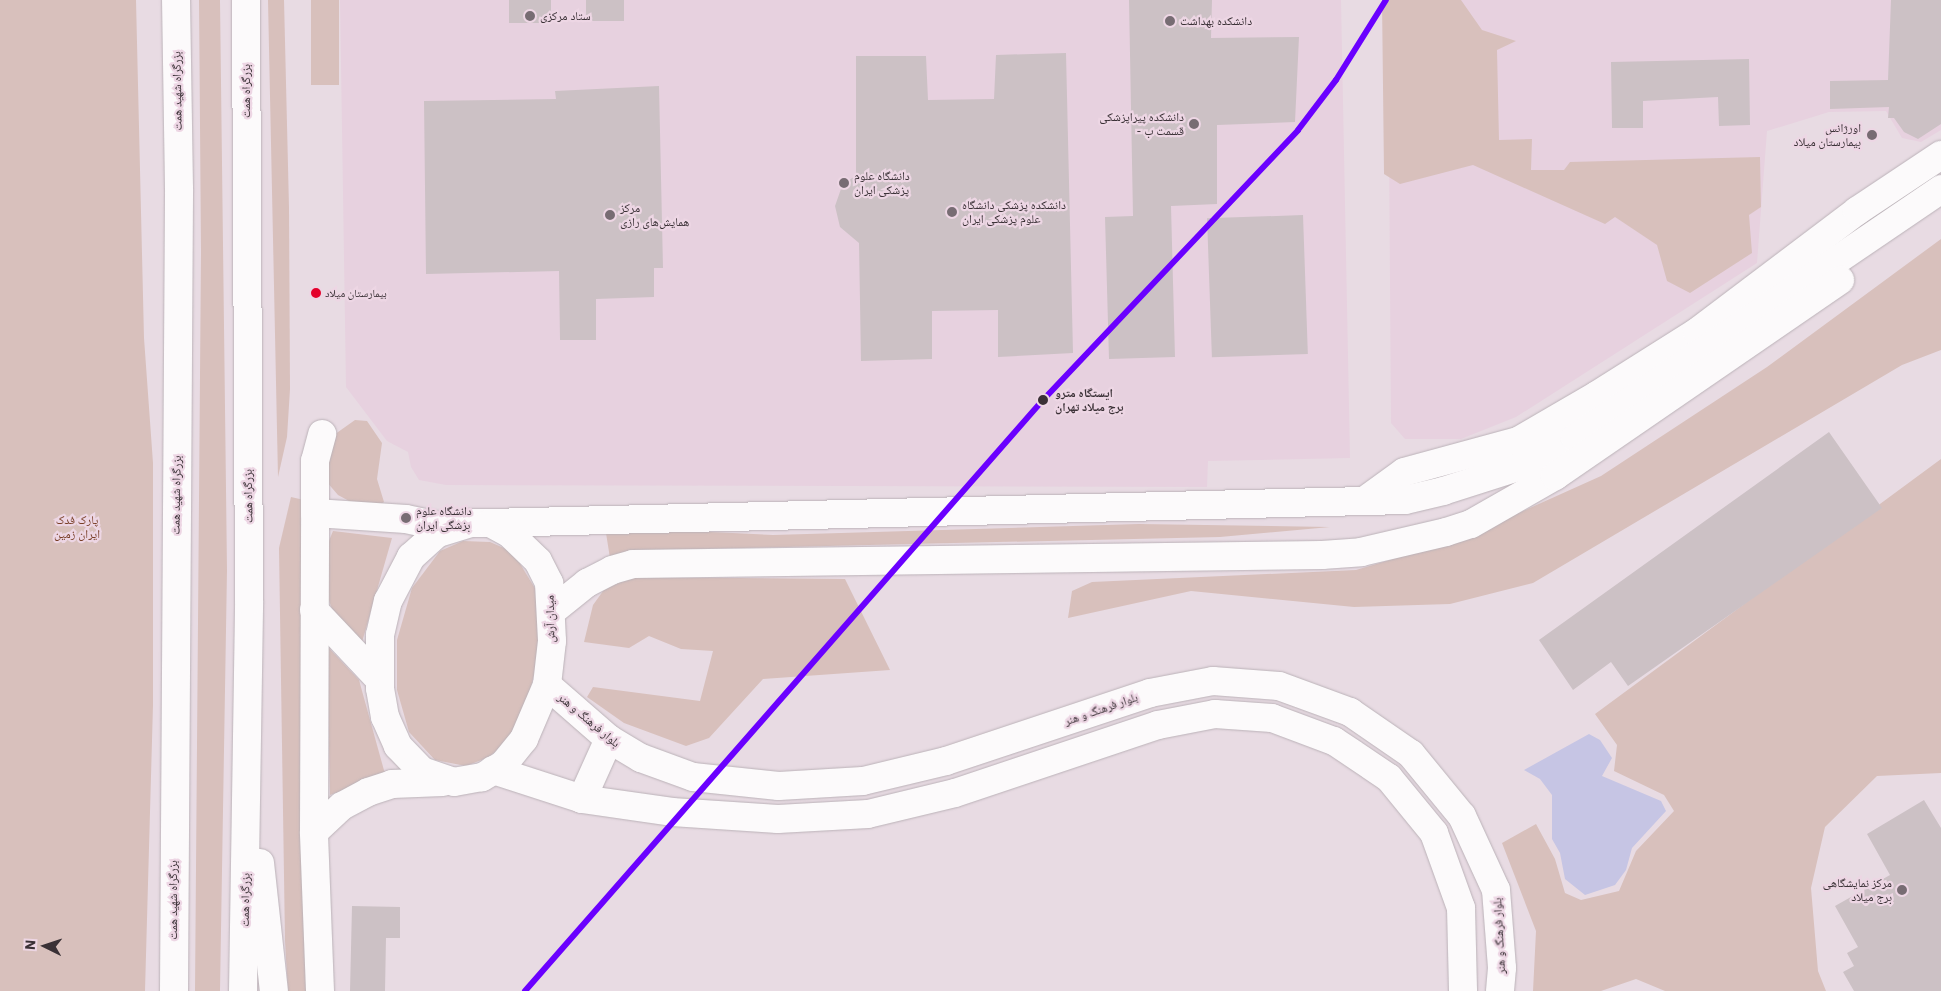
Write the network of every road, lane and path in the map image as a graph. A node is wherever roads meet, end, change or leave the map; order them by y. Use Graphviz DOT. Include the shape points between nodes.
graph roads {
  1 [pos="176,0"];
  2 [pos="246,0"];
  3 [pos="1941,155"];
  4 [pos="1941,189"];
  5 [pos="1941,209"];
  6 [pos="322,434"];
  7 [pos="1364,501"];
  8 [pos="314,513"];
  9 [pos="490,523"];
  10 [pos="448,528"];
  11 [pos="314,610"];
  12 [pos="552,611"];
  13 [pos="378,678"];
  14 [pos="547,685"];
  15 [pos="609,739"];
  16 [pos="248,756"];
  17 [pos="493,770"];
  18 [pos="693,777"];
  19 [pos="454,782"];
  20 [pos="582,799"];
  21 [pos="672,812"];
  22 [pos="314,832"];
  23 [pos="174,991"];
  24 [pos="243,991"];
  25 [pos="274,991"];
  26 [pos="320,991"];
  27 [pos="1463,991"];
  28 [pos="1500,991"];
  1 -- 23 [label="main road, بزرگراه شهید همت"];
  2 -- 16 [label="main road, بزرگراه همت"];
  3 -- 7 [label="main road" via="1857,210 1697,332 1597,395 1518,441 1404,472"];
  4 -- 7 [label="main road" via="1539,458 1443,491 1405,500"];
  5 -- 12 [label="main road" via="1555,476 1471,524 1446,532 1361,552 1322,555 634,564 588,583"];
  6 -- 8 [label="main road" via="315,460"];
  7 -- 9 [label="main road"];
  8 -- 10 [label="main road" via="406,519"];
  8 -- 11 [label="main road"];
  9 -- 10 [label="main road"];
  9 -- 12 [label="main road, میدان آرش" via="522,543 538,561 549,583"];
  10 -- 13 [label="main road, میدان آرش" via="411,557 399,577 380,635"];
  11 -- 13 [label="main road"];
  11 -- 22 [label="main road"];
  12 -- 14 [label="main road, میدان آرش"];
  13 -- 19 [label="main road, میدان آرش" via="385,717 398,746 422,771"];
  14 -- 15 [label="main road, بلوار فرهنگ و هنر"];
  14 -- 17 [label="main road, میدان آرش" via="524,739 504,764"];
  15 -- 18 [label="main road, بلوار فرهنگ و هنر" via="641,758"];
  15 -- 20 [label="main road"];
  16 -- 24 [label="main road, بزرگراه همت"];
  16 -- 25 [label="main road"];
  17 -- 19 [label="main road, میدان آرش" via="482,777"];
  17 -- 20 [label="main road"];
  18 -- 21 [label="main road" via="673,782 666,791 665,801"];
  18 -- 28 [label="main road, بلوار فرهنگ و هنر" via="779,786 863,781 946,761 1150,693 1213,681 1279,686 1350,712 1412,754 1462,816 1496,890 1502,968"];
  19 -- 22 [label="main road" via="392,784 368,792 342,806"];
  20 -- 21 [label="main road"];
  21 -- 27 [label="main road" via="778,819 868,814 955,793 1158,724 1215,714 1272,718 1334,741 1389,778 1434,833 1461,908"];
  22 -- 26 [label="main road"];
}
